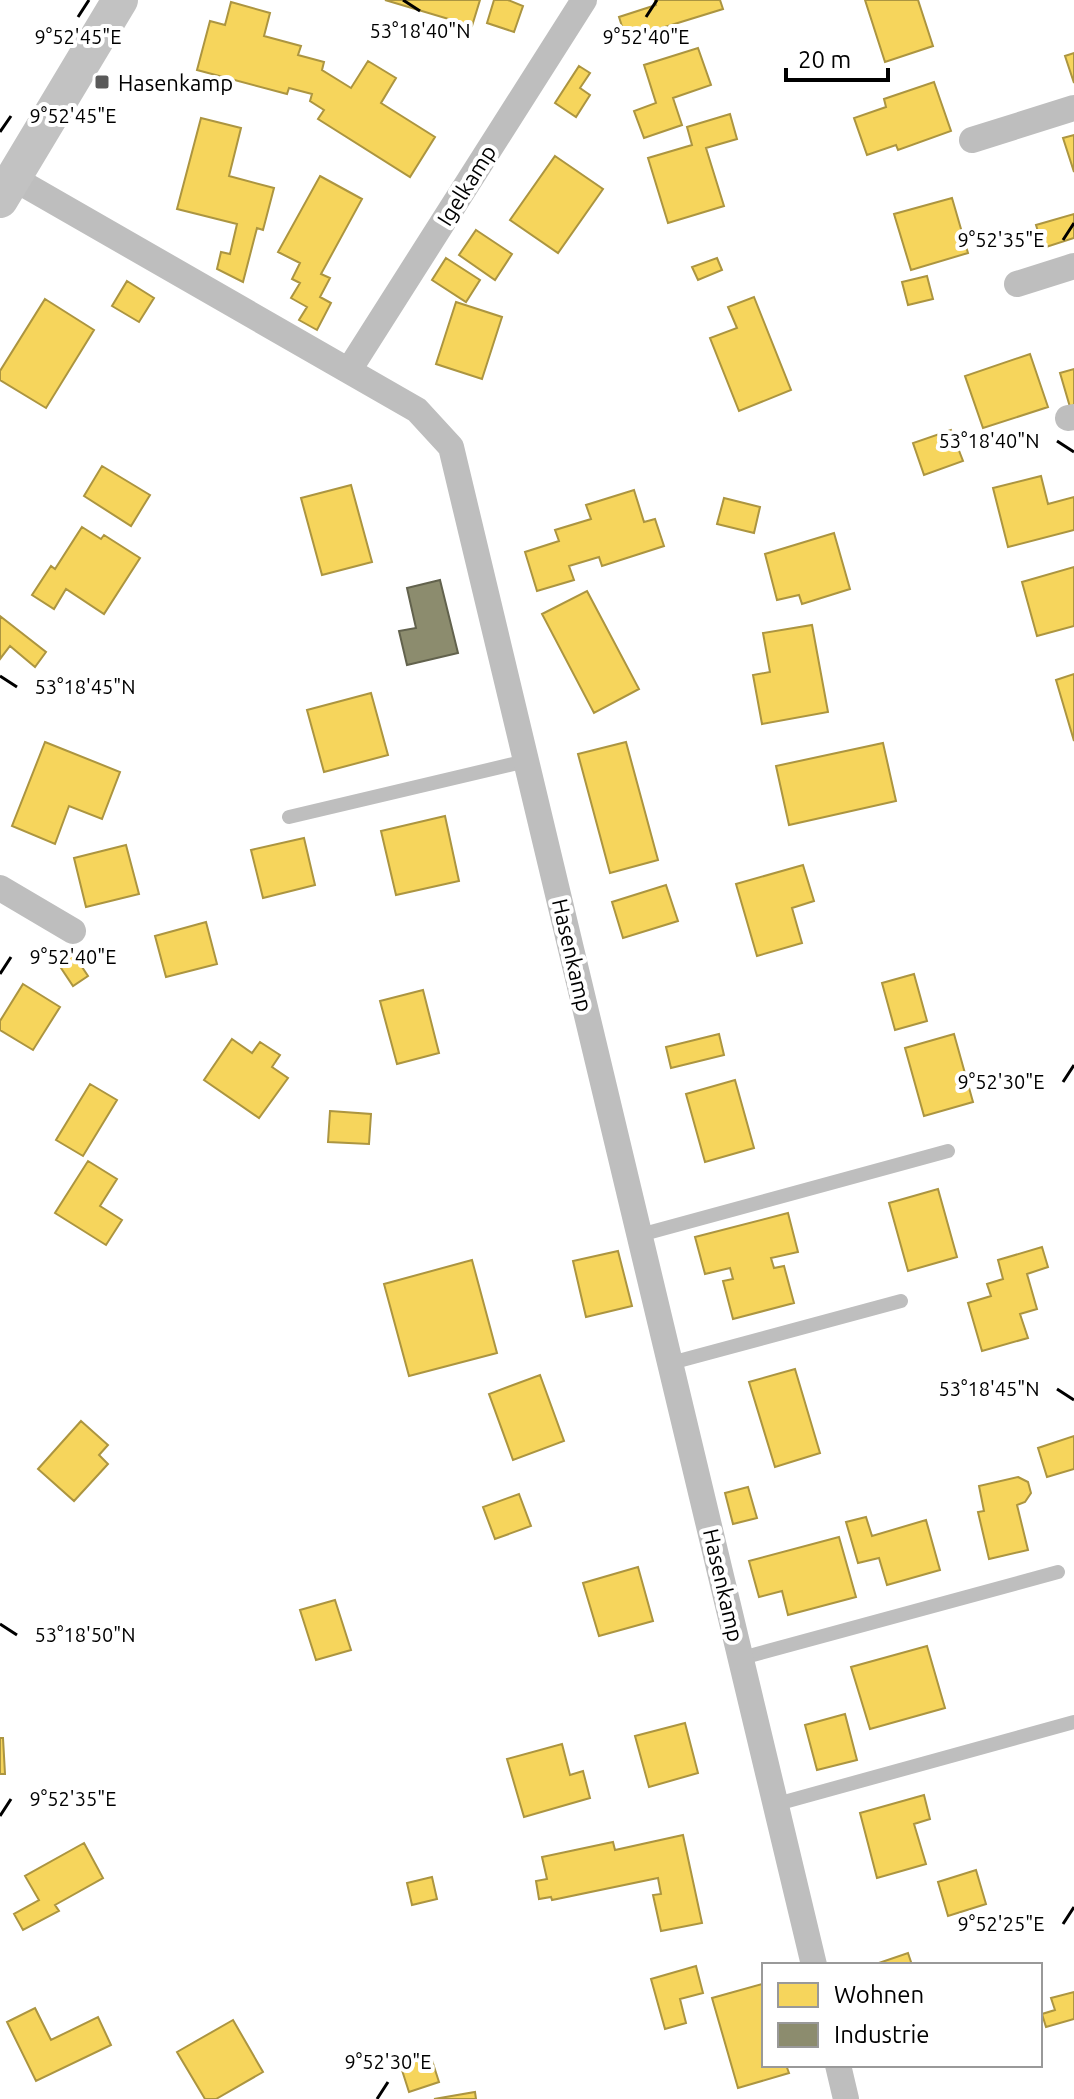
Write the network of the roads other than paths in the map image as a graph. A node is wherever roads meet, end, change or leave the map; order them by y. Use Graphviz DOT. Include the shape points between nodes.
graph roads {
  1 [pos="120,0"];
  2 [pos="584,0"];
  3 [pos="1074,108"];
  4 [pos="972,140"];
  5 [pos="7,189"];
  6 [pos="1074,266"];
  7 [pos="1017,284"];
  8 [pos="349,370"];
  9 [pos="526,761"];
  10 [pos="289,817"];
  11 [pos="0,888"];
  12 [pos="73,931"];
  13 [pos="948,1151"];
  14 [pos="640,1235"];
  15 [pos="901,1301"];
  16 [pos="671,1363"];
  17 [pos="1058,1572"];
  18 [pos="742,1658"];
  19 [pos="1074,1722"];
  20 [pos="777,1804"];
  21 [pos="814,1963"];
  22 [pos="838,2067"];
  23 [pos="846,2099"];
  1 -- 5 [label="main road"];
  2 -- 8 [label="street, Igelkamp"];
  3 -- 4 [label="street"];
  5 -- 8 [label="street, Hasenkamp"];
  6 -- 7 [label="street"];
  8 -- 9 [label="street, Hasenkamp" via="417,410 451,447"];
  9 -- 10 [label="lane"];
  9 -- 14 [label="street, Hasenkamp"];
  11 -- 12 [label="street"];
  13 -- 14 [label="lane"];
  14 -- 16 [label="street, Hasenkamp"];
  15 -- 16 [label="lane"];
  16 -- 18 [label="street, Hasenkamp"];
  17 -- 18 [label="lane"];
  18 -- 20 [label="street, Hasenkamp"];
  19 -- 20 [label="lane"];
  20 -- 21 [label="street, Hasenkamp"];
  22 -- 23 [label="street"];
}
